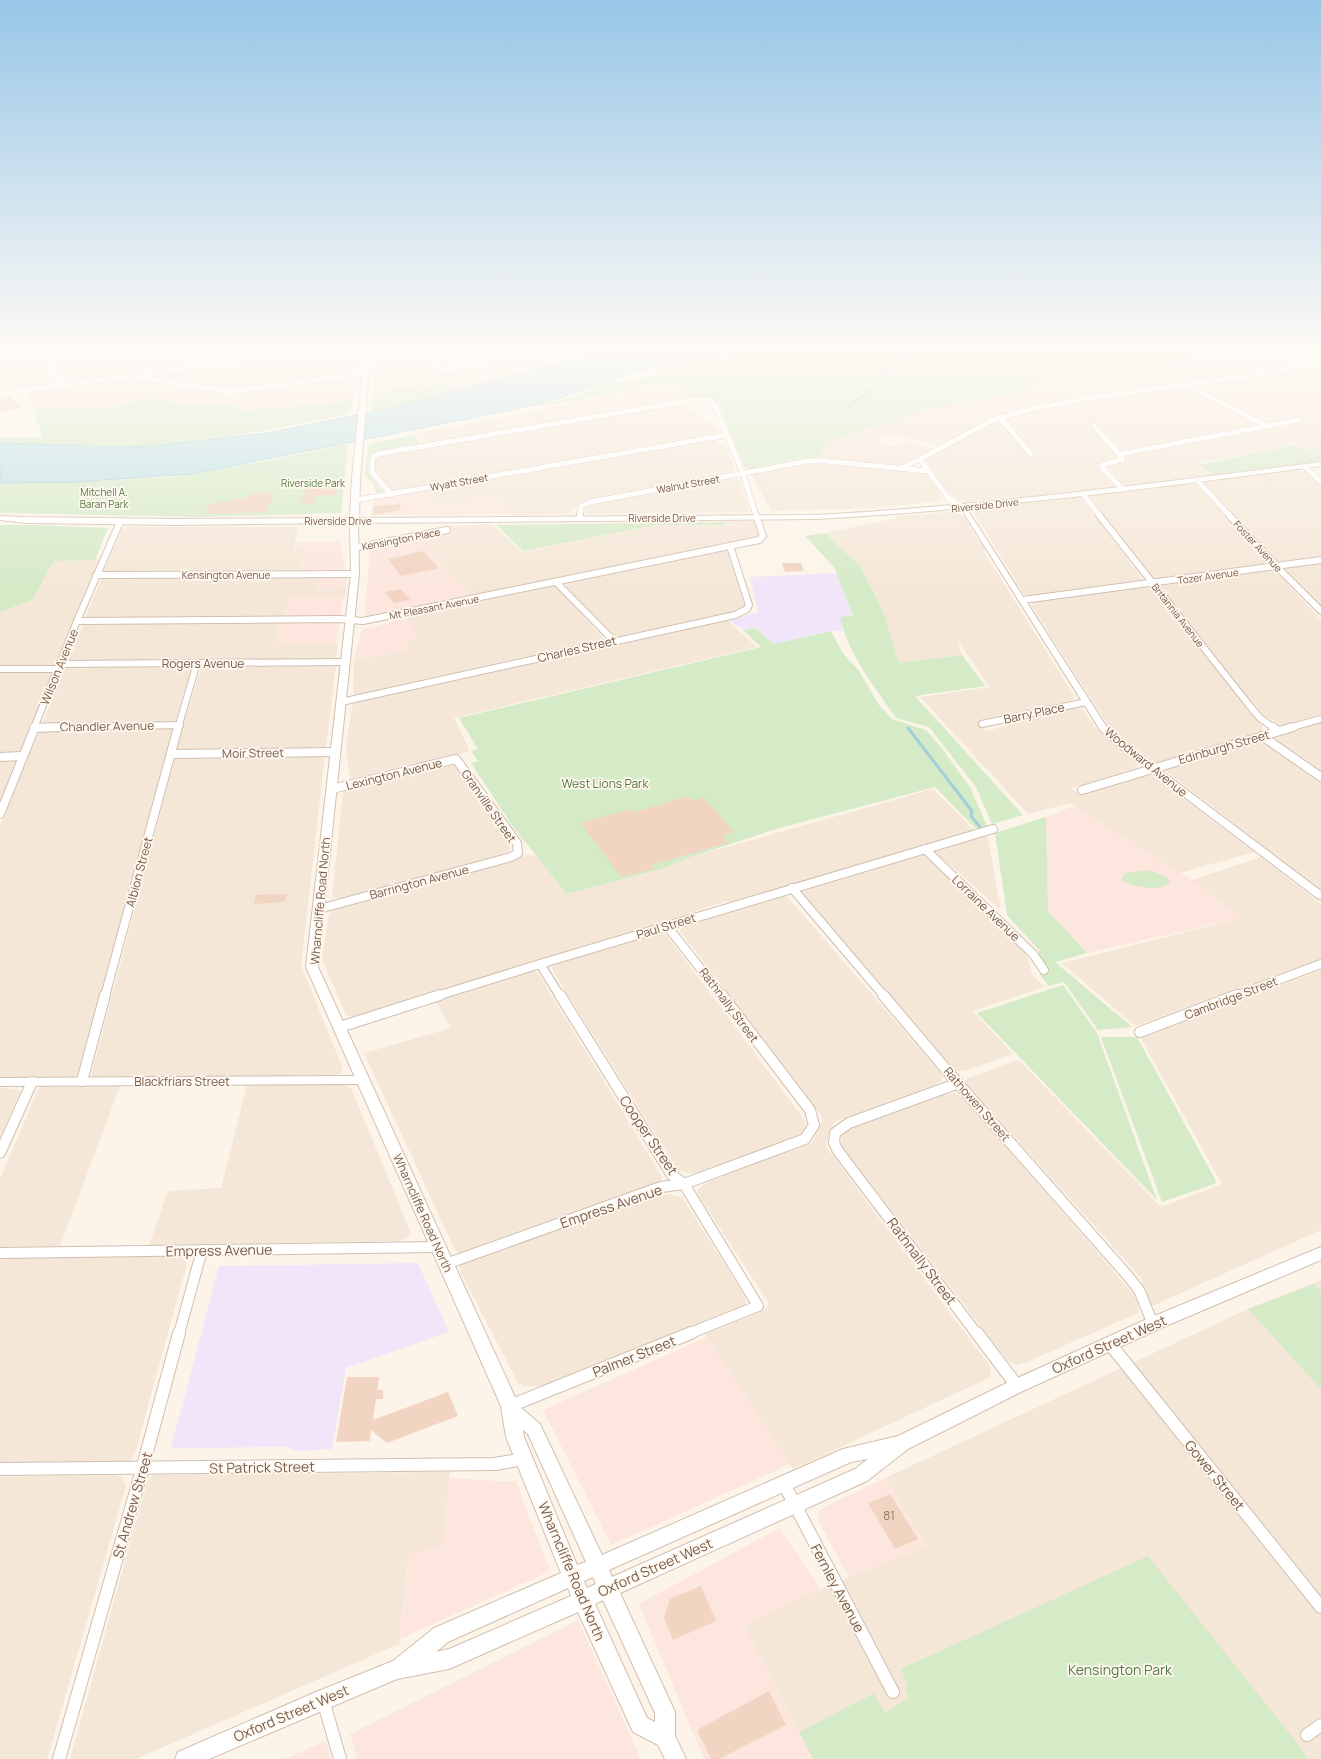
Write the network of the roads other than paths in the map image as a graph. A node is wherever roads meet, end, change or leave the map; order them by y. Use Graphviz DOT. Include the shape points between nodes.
graph roads {
  1 [pos="361,429"];
  2 [pos="524,429"];
  3 [pos="725,429"];
  4 [pos="979,429"];
  5 [pos="1010,429"];
  6 [pos="1097,429"];
  7 [pos="1251,429"];
  8 [pos="727,435"];
  9 [pos="1031,454"];
  10 [pos="1120,454"];
  11 [pos="920,460"];
  12 [pos="1321,464"];
  13 [pos="1305,467"];
  14 [pos="900,468"];
  15 [pos="927,471"];
  16 [pos="743,474"];
  17 [pos="1197,480"];
  18 [pos="1321,482"];
  19 [pos="1123,489"];
  20 [pos="391,494"];
  21 [pos="1083,494"];
  22 [pos="356,500"];
  23 [pos="963,507"];
  24 [pos="758,517"];
  25 [pos="0,518"];
  26 [pos="580,518"];
  27 [pos="26,520"];
  28 [pos="355,521"];
  29 [pos="0,522"];
  30 [pos="120,522"];
  31 [pos="447,530"];
  32 [pos="730,546"];
  33 [pos="354,548"];
  34 [pos="1321,560"];
  35 [pos="1277,567"];
  36 [pos="355,574"];
  37 [pos="96,575"];
  38 [pos="556,582"];
  39 [pos="1153,583"];
  40 [pos="1023,600"];
  41 [pos="1321,611"];
  42 [pos="77,621"];
  43 [pos="350,621"];
  44 [pos="614,641"];
  45 [pos="346,662"];
  46 [pos="197,663"];
  47 [pos="59,667"];
  48 [pos="0,669"];
  49 [pos="341,702"];
  50 [pos="1086,702"];
  51 [pos="1321,719"];
  52 [pos="982,724"];
  53 [pos="180,725"];
  54 [pos="34,728"];
  55 [pos="1278,732"];
  56 [pos="1262,736"];
  57 [pos="336,752"];
  58 [pos="170,754"];
  59 [pos="0,756"];
  60 [pos="22,756"];
  61 [pos="456,759"];
  62 [pos="1152,768"];
  63 [pos="1321,777"];
  64 [pos="332,790"];
  65 [pos="1082,790"];
  66 [pos="0,814"];
  67 [pos="993,829"];
  68 [pos="926,850"];
  69 [pos="518,853"];
  70 [pos="792,888"];
  71 [pos="1321,896"];
  72 [pos="318,909"];
  73 [pos="667,926"];
  74 [pos="540,964"];
  75 [pos="1321,964"];
  76 [pos="1044,970"];
  77 [pos="340,1027"];
  78 [pos="1140,1032"];
  79 [pos="364,1080"];
  80 [pos="82,1081"];
  81 [pos="0,1082"];
  82 [pos="32,1082"];
  83 [pos="959,1084"];
  84 [pos="814,1125"];
  85 [pos="0,1153"];
  86 [pos="684,1184"];
  87 [pos="438,1247"];
  88 [pos="202,1250"];
  89 [pos="0,1253"];
  90 [pos="1321,1253"];
  91 [pos="446,1264"];
  92 [pos="758,1306"];
  93 [pos="1153,1324"];
  94 [pos="1110,1344"];
  95 [pos="1017,1386"];
  96 [pos="511,1409"];
  97 [pos="902,1443"];
  98 [pos="524,1459"];
  99 [pos="143,1468"];
  100 [pos="0,1469"];
  101 [pos="784,1484"];
  102 [pos="795,1505"];
  103 [pos="598,1566"];
  104 [pos="573,1578"];
  105 [pos="608,1588"];
  106 [pos="583,1600"];
  107 [pos="1321,1607"];
  108 [pos="397,1668"];
  109 [pos="892,1692"];
  110 [pos="323,1699"];
  111 [pos="1321,1725"];
  112 [pos="1307,1735"];
  113 [pos="665,1738"];
  114 [pos="188,1758"];
  115 [pos="59,1759"];
  116 [pos="340,1759"];
  117 [pos="676,1759"];
  1 -- 22 [label="main road, Wharncliffe Road North"];
  2 -- 20 [label="street" via="378,454 373,457 372,472"];
  3 -- 8 [label="street"];
  4 -- 11 [label="street"];
  5 -- 9 [label="street"];
  6 -- 10 [label="street"];
  7 -- 10 [label="street"];
  8 -- 16 [label="street"];
  8 -- 20 [label="street, Wyatt Street"];
  10 -- 19 [label="street" via="1123,459 1102,465"];
  11 -- 14 [label="street"];
  11 -- 15 [label="street"];
  12 -- 13 [label="main road, Riverside Drive"];
  13 -- 17 [label="main road, Riverside Drive"];
  13 -- 18 [label="street"];
  14 -- 15 [label="street, Walnut Street"];
  14 -- 16 [label="street, Walnut Street" via="808,461"];
  15 -- 23 [label="street" via="949,499"];
  16 -- 24 [label="street"];
  16 -- 26 [label="street, Walnut Street" via="591,502 581,506"];
  17 -- 19 [label="main road, Riverside Drive"];
  17 -- 35 [label="street, Foster Avenue"];
  19 -- 21 [label="main road, Riverside Drive"];
  20 -- 22 [label="street, Wyatt Street"];
  21 -- 23 [label="main road, Riverside Drive"];
  21 -- 39 [label="street, Britannia Avenue"];
  22 -- 28 [label="main road, Wharncliffe Road North"];
  23 -- 24 [label="main road, Riverside Drive" via="891,514"];
  23 -- 40 [label="street, Woodward Avenue"];
  24 -- 26 [label="main road, Riverside Drive"];
  24 -- 32 [label="street, Mt Pleasant Avenue" via="764,536 759,540"];
  25 -- 27 [label="main road, Riverside Drive"];
  26 -- 28 [label="main road, Riverside Drive"];
  27 -- 29 [label="main road"];
  27 -- 30 [label="main road, Riverside Drive"];
  28 -- 30 [label="main road, Riverside Drive"];
  28 -- 33 [label="main road, Wharncliffe Road North"];
  30 -- 37 [label="street, Wilson Avenue"];
  31 -- 33 [label="street, Kensington Place"];
  32 -- 38 [label="street, Mt Pleasant Avenue"];
  32 -- 44 [label="street, Charles Street" via="749,605 747,610 735,615"];
  33 -- 36 [label="main road, Wharncliffe Road North"];
  34 -- 35 [label="street, Tozer Avenue"];
  35 -- 39 [label="street, Tozer Avenue"];
  35 -- 41 [label="street, Foster Avenue"];
  36 -- 37 [label="street, Kensington Avenue"];
  36 -- 43 [label="main road, Wharncliffe Road North"];
  37 -- 42 [label="street, Wilson Avenue"];
  38 -- 43 [label="street, Mt Pleasant Avenue" via="395,615"];
  38 -- 44 [label="street"];
  39 -- 40 [label="street, Tozer Avenue"];
  39 -- 55 [label="street, Britannia Avenue" via="1260,718"];
  40 -- 50 [label="street, Woodward Avenue"];
  42 -- 43 [label="street, Mt Pleasant Avenue"];
  42 -- 47 [label="street, Wilson Avenue"];
  43 -- 45 [label="main road, Wharncliffe Road North"];
  44 -- 49 [label="street, Charles Street"];
  45 -- 46 [label="street, Rogers Avenue"];
  45 -- 49 [label="main road, Wharncliffe Road North"];
  46 -- 47 [label="street, Rogers Avenue"];
  46 -- 53 [label="street, Albion Street"];
  47 -- 48 [label="street, Rogers Avenue"];
  47 -- 54 [label="street, Wilson Avenue"];
  49 -- 57 [label="main road, Wharncliffe Road North"];
  50 -- 52 [label="street, Barry Place"];
  50 -- 62 [label="street, Woodward Avenue" via="1103,728"];
  51 -- 55 [label="street, Edinburgh Street"];
  53 -- 54 [label="street, Chandler Avenue"];
  53 -- 58 [label="street, Albion Street"];
  54 -- 60 [label="street, Wilson Avenue"];
  55 -- 56 [label="street, Edinburgh Street"];
  56 -- 62 [label="street, Edinburgh Street"];
  56 -- 63 [label="street"];
  57 -- 58 [label="street, Moir Street"];
  57 -- 64 [label="main road, Wharncliffe Road North"];
  58 -- 80 [label="street, Albion Street"];
  59 -- 60 [label="street"];
  60 -- 66 [label="street, Wilson Avenue"];
  61 -- 64 [label="street, Lexington Avenue"];
  61 -- 69 [label="street, Granville Street" via="517,843"];
  62 -- 65 [label="street, Edinburgh Street"];
  62 -- 71 [label="street, Woodward Avenue"];
  64 -- 72 [label="main road, Wharncliffe Road North"];
  67 -- 68 [label="street, Paul Street"];
  68 -- 70 [label="street, Paul Street"];
  68 -- 76 [label="street, Lorraine Avenue" via="1033,954"];
  69 -- 72 [label="street, Barrington Avenue"];
  70 -- 73 [label="street, Paul Street"];
  70 -- 83 [label="street, Rathowen Street"];
  72 -- 77 [label="main road, Wharncliffe Road North" via="312,966"];
  73 -- 74 [label="street, Paul Street"];
  73 -- 84 [label="street, Rathnally Street" via="810,1110"];
  74 -- 77 [label="street, Paul Street"];
  74 -- 86 [label="street, Cooper Street" via="672,1175"];
  75 -- 78 [label="street, Cambridge Street"];
  77 -- 79 [label="main road, Wharncliffe Road North"];
  79 -- 80 [label="street, Blackfriars Street"];
  79 -- 87 [label="main road, Wharncliffe Road North"];
  80 -- 82 [label="street, Blackfriars Street"];
  81 -- 82 [label="street, Blackfriars Street"];
  82 -- 85 [label="street"];
  83 -- 93 [label="street, Rathowen Street" via="1128,1276 1139,1290"];
  83 -- 95 [label="street, Rathnally Street" via="848,1123 835,1134 834,1143"];
  84 -- 86 [label="street, Empress Avenue" via="805,1139"];
  86 -- 91 [label="street, Empress Avenue" via="661,1188"];
  86 -- 92 [label="street, Cooper Street"];
  87 -- 88 [label="street, Empress Avenue"];
  87 -- 91 [label="main road, Wharncliffe Road North"];
  88 -- 89 [label="street, Empress Avenue"];
  88 -- 99 [label="street, St Andrew Street"];
  90 -- 93 [label="main road, Oxford Street West"];
  91 -- 96 [label="main road, Wharncliffe Road North"];
  92 -- 96 [label="street, Palmer Street"];
  93 -- 94 [label="main road, Oxford Street West"];
  94 -- 95 [label="main road, Oxford Street West"];
  94 -- 107 [label="street, Gower Street"];
  95 -- 97 [label="main road, Oxford Street West"];
  96 -- 98 [label="main road, Wharncliffe Road North" via="515,1437"];
  96 -- 103 [label="main road, Wharncliffe Road North" via="534,1429"];
  97 -- 101 [label="main road, Oxford Street West" via="849,1455"];
  97 -- 102 [label="main road, Oxford Street West" via="861,1475"];
  98 -- 99 [label="street, St Patrick Street" via="494,1464"];
  98 -- 104 [label="main road, Wharncliffe Road North"];
  99 -- 100 [label="street, St Patrick Street"];
  99 -- 115 [label="street, St Andrew Street"];
  101 -- 102 [label="street, Fernley Avenue"];
  101 -- 103 [label="main road, Oxford Street West"];
  102 -- 105 [label="main road, Oxford Street West"];
  102 -- 109 [label="street, Fernley Avenue"];
  103 -- 104 [label="main road, Oxford Street West"];
  103 -- 105 [label="main road, Wharncliffe Road North"];
  104 -- 106 [label="main road, Wharncliffe Road North"];
  104 -- 108 [label="main road, Oxford Street West" via="441,1635"];
  105 -- 106 [label="main road, Oxford Street West"];
  105 -- 113 [label="main road, Wharncliffe Road North" via="665,1712"];
  106 -- 108 [label="main road, Oxford Street West" via="449,1659"];
  106 -- 113 [label="main road, Wharncliffe Road North" via="640,1724"];
  108 -- 110 [label="main road, Oxford Street West"];
  110 -- 114 [label="main road, Oxford Street West"];
  110 -- 116 [label="street"];
  111 -- 112 [label="street"];
  113 -- 117 [label="main road, Wharncliffe Road North"];
}
